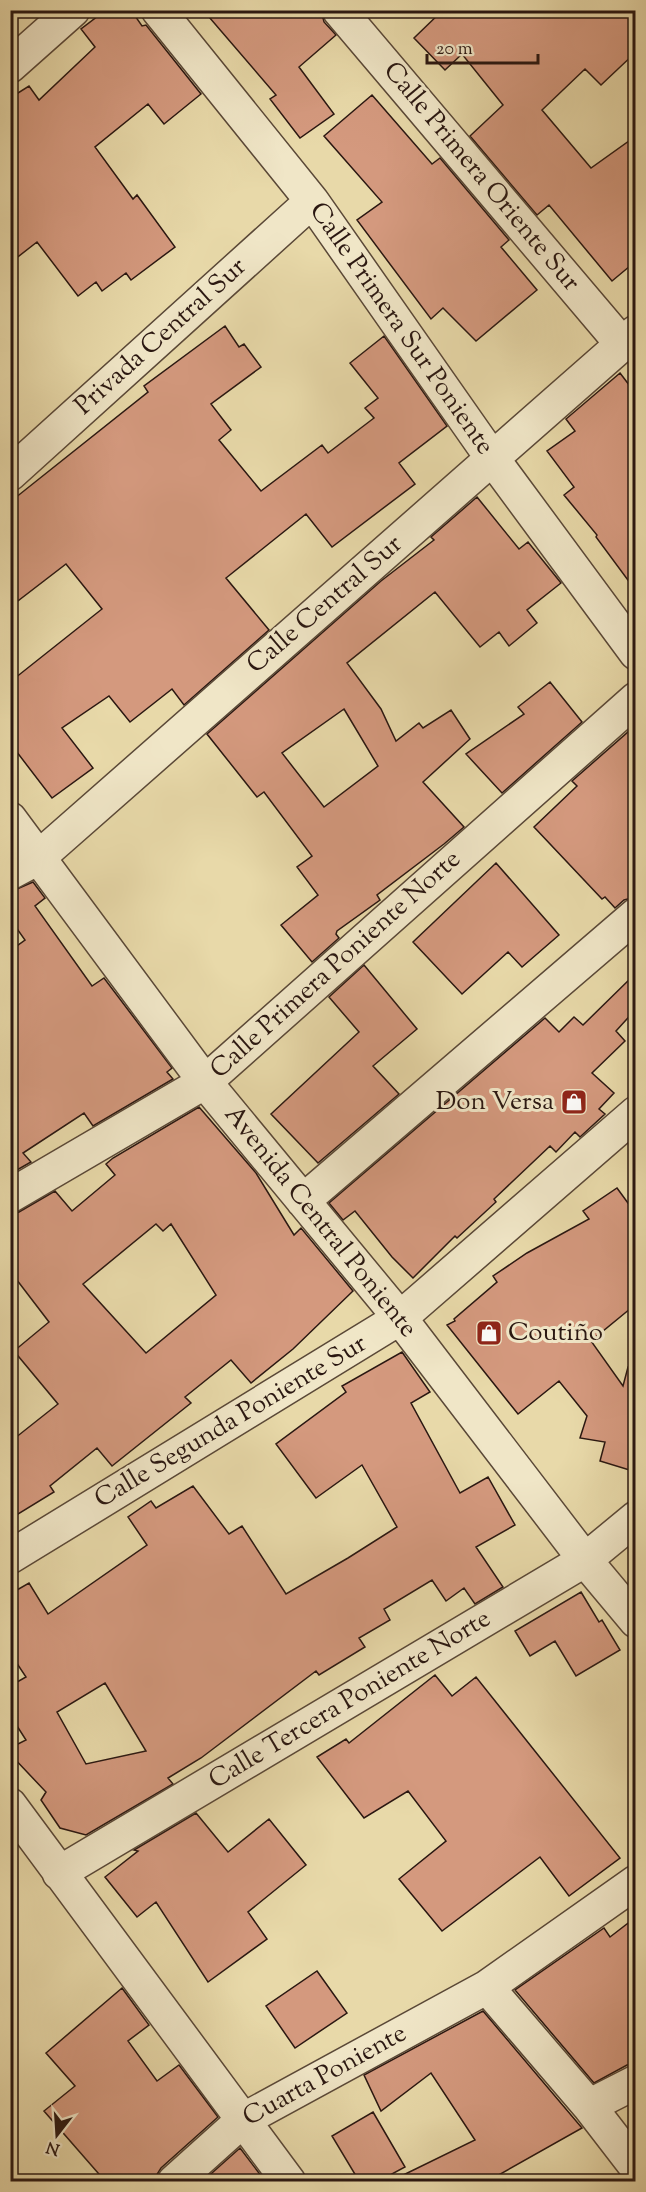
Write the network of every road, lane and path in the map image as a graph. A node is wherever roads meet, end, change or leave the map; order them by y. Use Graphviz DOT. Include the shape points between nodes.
graph roads {
  1 [pos="74,10"];
  2 [pos="158,10"];
  3 [pos="339,10"];
  4 [pos="10,66"];
  5 [pos="312,201"];
  6 [pos="629,338"];
  7 [pos="492,458"];
  8 [pos="10,474"];
  9 [pos="636,653"];
  10 [pos="636,699"];
  11 [pos="10,819"];
  12 [pos="24,865"];
  13 [pos="636,915"];
  14 [pos="205,1082"];
  15 [pos="636,1113"];
  16 [pos="10,1197"];
  17 [pos="303,1201"];
  18 [pos="400,1318"];
  19 [pos="636,1518"];
  20 [pos="10,1557"];
  21 [pos="585,1560"];
  22 [pos="636,1621"];
  23 [pos="10,1805"];
  24 [pos="59,1873"];
  25 [pos="636,1882"];
  26 [pos="488,1987"];
  27 [pos="636,2082"];
  28 [pos="589,2106"];
  29 [pos="243,2120"];
  30 [pos="636,2167"];
  31 [pos="174,2181"];
  32 [pos="289,2181"];
  1 -- 4 [label="street"];
  2 -- 5 [label="street, Calle Primera Sur Poniente"];
  3 -- 6 [label="street, Calle Primera Oriente Sur"];
  5 -- 7 [label="street, Calle Primera Sur Poniente"];
  5 -- 8 [label="street, Privada Central Sur"];
  6 -- 7 [label="street, Calle Central Sur"];
  7 -- 9 [label="street, Calle Primera Sur Poniente"];
  7 -- 12 [label="street, Calle Central Sur"];
  10 -- 14 [label="street, Calle Primera Poniente Norte"];
  11 -- 12 [label="street, Avenida Central Poniente"];
  12 -- 14 [label="street, Avenida Central Poniente"];
  13 -- 17 [label="street"];
  14 -- 16 [label="street, Calle Primera Poniente Norte"];
  14 -- 17 [label="street, Avenida Central Poniente"];
  15 -- 18 [label="street, Calle Segunda Poniente Sur"];
  17 -- 18 [label="street, Avenida Central Poniente"];
  18 -- 20 [label="street, Calle Segunda Poniente Sur"];
  18 -- 21 [label="street, Avenida Central Poniente"];
  19 -- 21 [label="street, Calle Tercera Poniente Norte"];
  21 -- 22 [label="street, Avenida Central Poniente"];
  21 -- 24 [label="street, Calle Tercera Poniente Norte"];
  23 -- 24 [label="street"];
  24 -- 29 [label="street"];
  25 -- 26 [label="street, Cuarta Poniente"];
  26 -- 28 [label="street"];
  26 -- 29 [label="street, Cuarta Poniente"];
  27 -- 28 [label="street"];
  28 -- 30 [label="street"];
  29 -- 31 [label="street, Cuarta Poniente"];
  29 -- 32 [label="street"];
}
